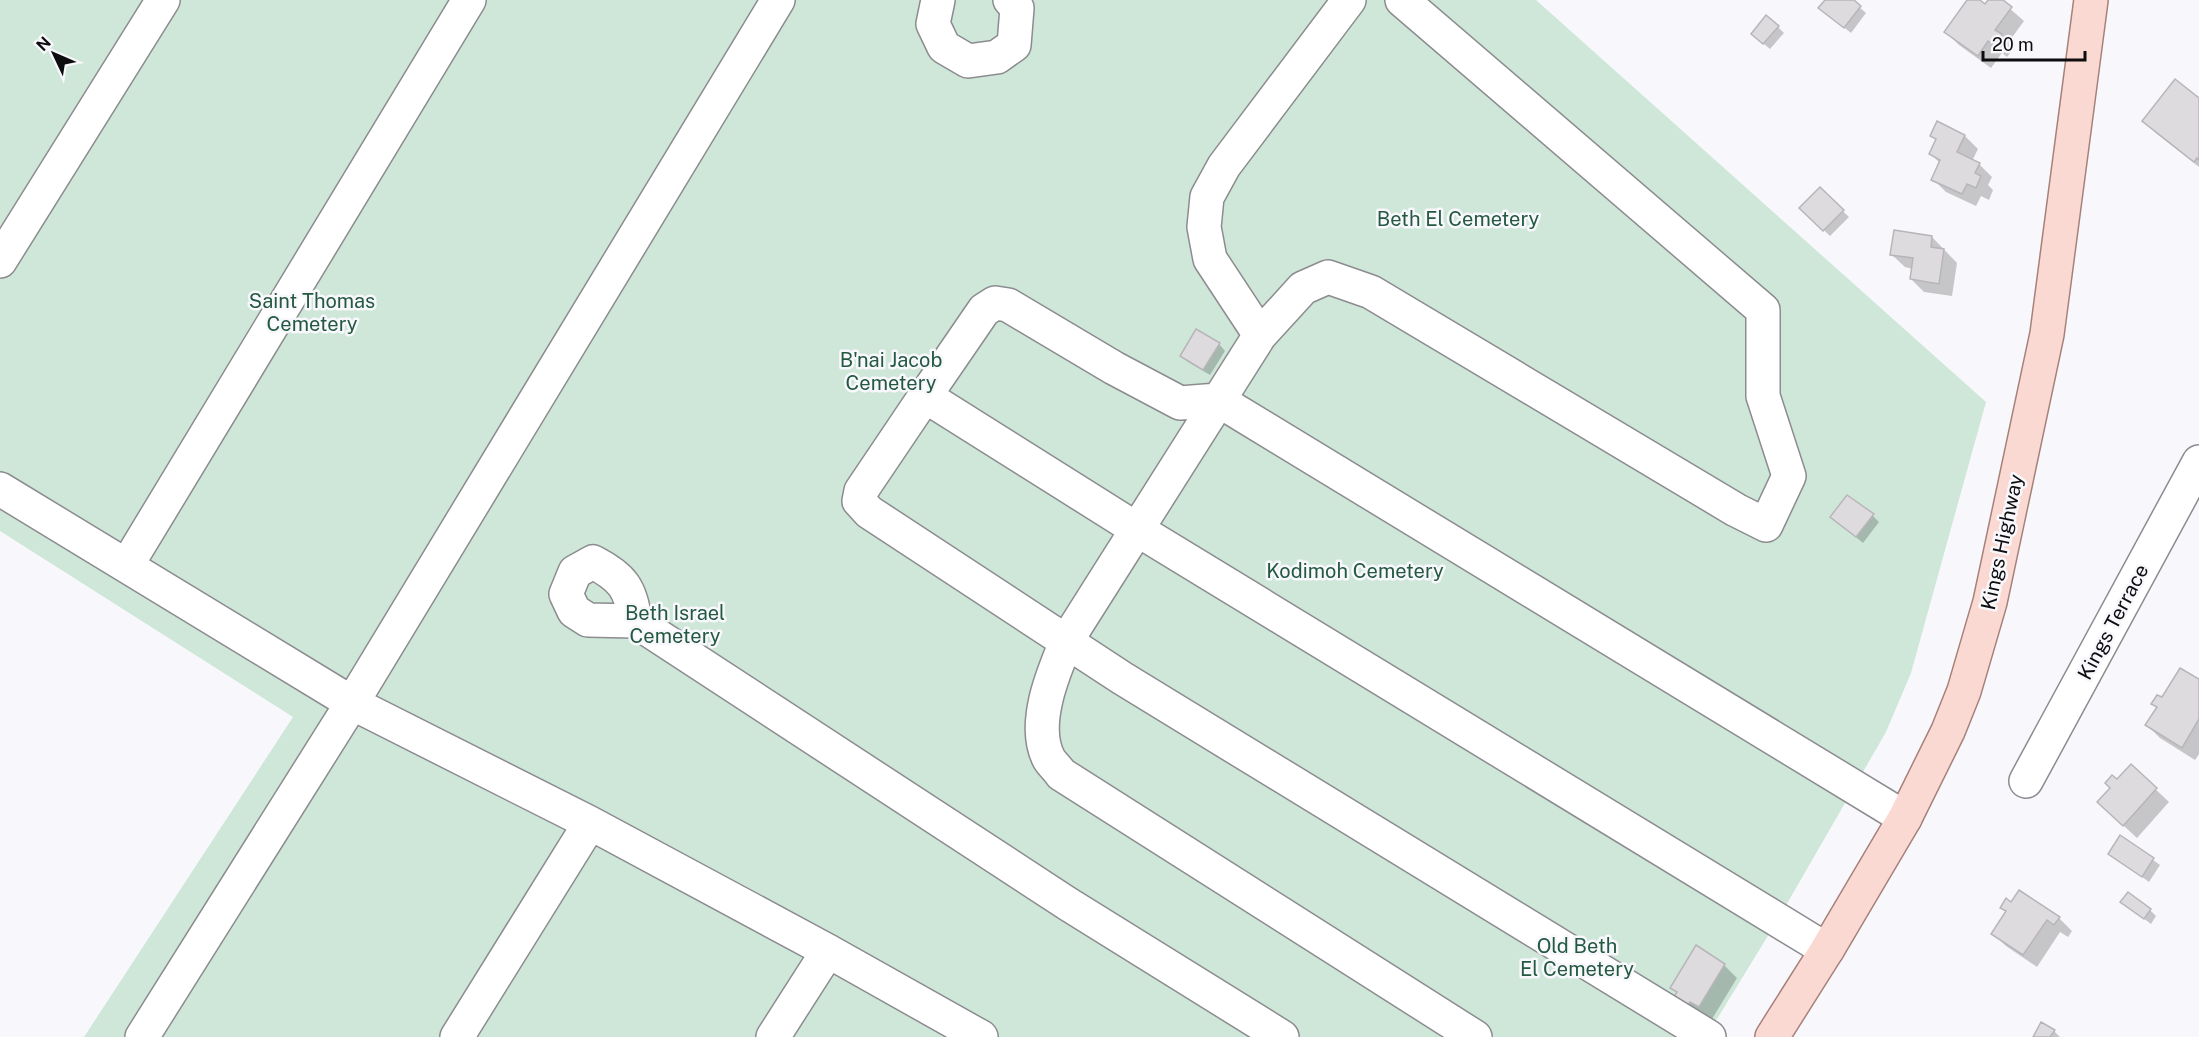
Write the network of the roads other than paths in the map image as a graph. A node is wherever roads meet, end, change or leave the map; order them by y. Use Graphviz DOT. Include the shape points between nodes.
graph roads {
  1 [pos="164,0"];
  2 [pos="469,0"];
  3 [pos="778,0"];
  4 [pos="938,0"];
  5 [pos="1349,0"];
  6 [pos="1402,0"];
  7 [pos="2091,0"];
  8 [pos="1022,3"];
  9 [pos="0,261"];
  10 [pos="1260,335"];
  11 [pos="925,396"];
  12 [pos="1218,400"];
  13 [pos="2199,462"];
  14 [pos="0,489"];
  15 [pos="1138,530"];
  16 [pos="127,565"];
  17 [pos="635,621"];
  18 [pos="1067,640"];
  19 [pos="352,703"];
  20 [pos="2026,781"];
  21 [pos="1905,818"];
  22 [pos="590,823"];
  23 [pos="1827,950"];
  24 [pos="828,951"];
  25 [pos="142,1037"];
  26 [pos="456,1037"];
  27 [pos="773,1037"];
  28 [pos="981,1037"];
  29 [pos="1282,1037"];
  30 [pos="1475,1037"];
  31 [pos="1709,1037"];
  32 [pos="1772,1037"];
  1 -- 9 [label="street"];
  2 -- 16 [label="street"];
  3 -- 19 [label="street"];
  4 -- 8 [label="street" via="933,24 944,47 968,61 997,57 1014,45"];
  5 -- 10 [label="street" via="1224,166 1207,196 1204,228 1209,259"];
  6 -- 10 [label="street" via="1763,310 1763,396 1789,476 1766,525 1371,292 1328,277 1303,288"];
  7 -- 21 [label="main road, Kings Highway" via="2047,334 1990,602 1964,691"];
  10 -- 12 [label="street"];
  11 -- 12 [label="street" via="984,310 995,303 1008,305 1180,403"];
  11 -- 15 [label="street"];
  11 -- 18 [label="street" via="861,491 859,501 869,512"];
  12 -- 15 [label="street"];
  12 -- 21 [label="street"];
  13 -- 20 [label="street, Kings Terrace"];
  14 -- 16 [label="street"];
  15 -- 18 [label="street"];
  15 -- 23 [label="street"];
  16 -- 19 [label="street"];
  17 -- 29 [label="street" via="1068,904"];
  18 -- 30 [label="street" via="1051,679 1041,731 1049,759 1061,774"];
  18 -- 31 [label="street" via="1122,678"];
  19 -- 22 [label="street"];
  19 -- 25 [label="street"];
  21 -- 23 [label="main road, Kings Highway"];
  22 -- 24 [label="street"];
  22 -- 26 [label="street"];
  23 -- 32 [label="main road, Kings Highway"];
  24 -- 27 [label="street"];
  24 -- 28 [label="street"];
}
